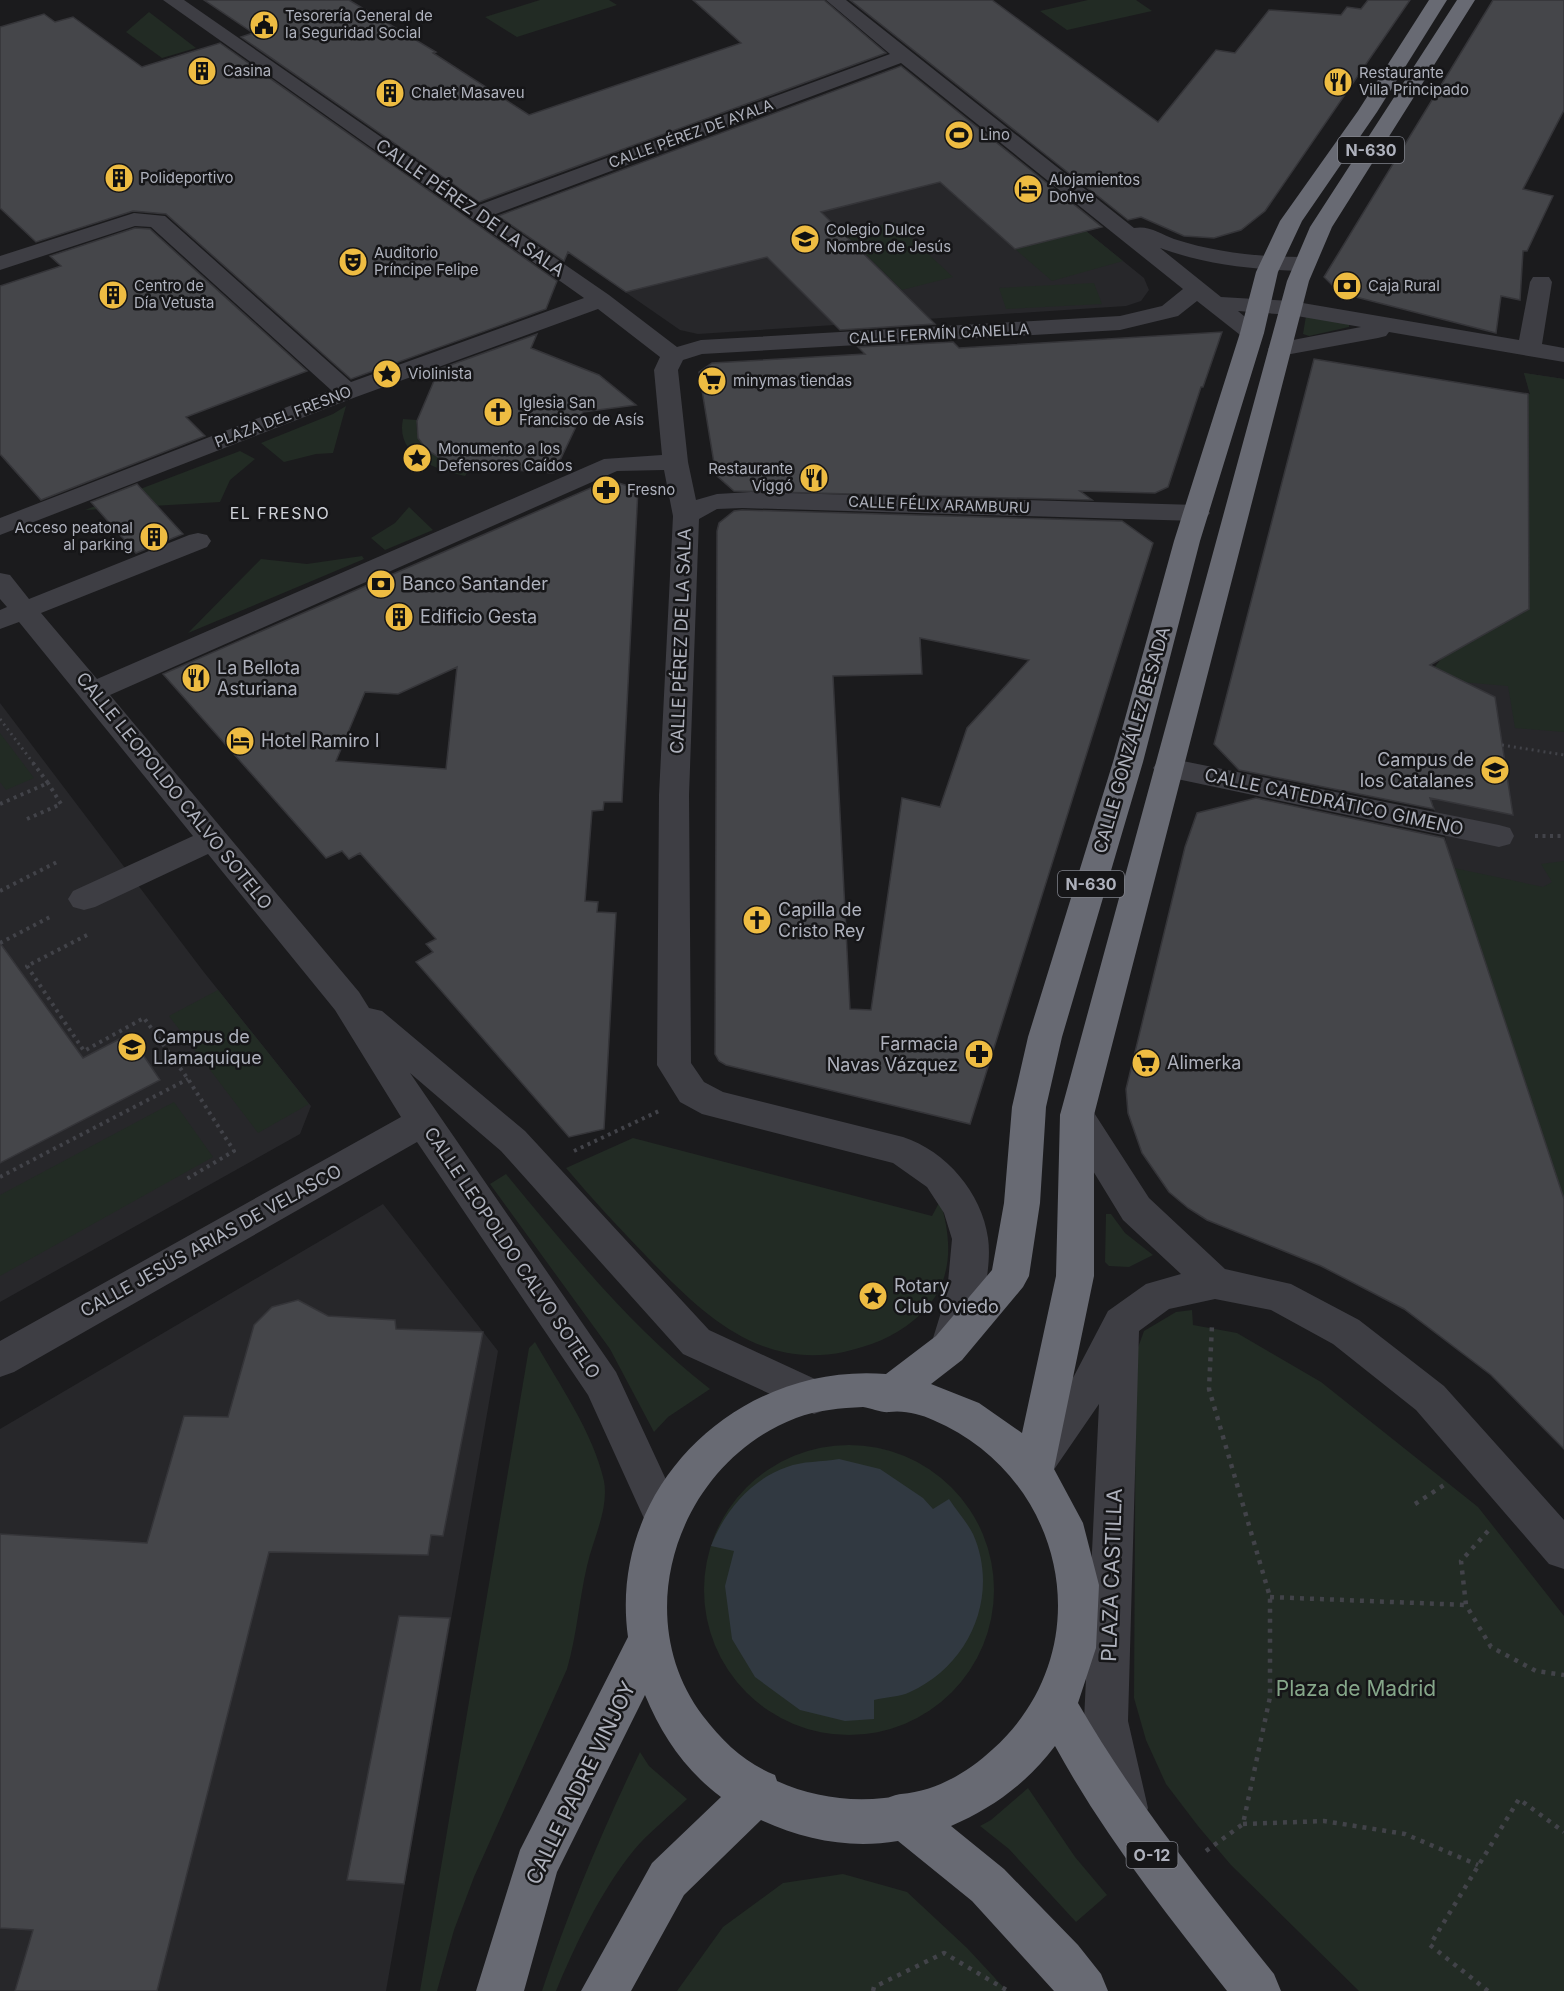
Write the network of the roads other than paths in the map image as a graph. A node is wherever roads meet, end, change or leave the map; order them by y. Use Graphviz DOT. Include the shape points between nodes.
graph roads {
  1 [pos="172,0"];
  2 [pos="835,0"];
  3 [pos="1438,0"];
  4 [pos="1466,0"];
  5 [pos="904,56"];
  6 [pos="1098,210"];
  7 [pos="478,213"];
  8 [pos="0,263"];
  9 [pos="1272,264"];
  10 [pos="1305,264"];
  11 [pos="1541,282"];
  12 [pos="1206,297"];
  13 [pos="601,300"];
  14 [pos="1292,308"];
  15 [pos="1255,318"];
  16 [pos="1399,327"];
  17 [pos="1280,349"];
  18 [pos="1529,350"];
  19 [pos="673,355"];
  20 [pos="1564,356"];
  21 [pos="347,392"];
  22 [pos="675,462"];
  23 [pos="1197,513"];
  24 [pos="686,516"];
  25 [pos="0,527"];
  26 [pos="198,541"];
  27 [pos="0,581"];
  28 [pos="12,615"];
  29 [pos="92,692"];
  30 [pos="1168,768"];
  31 [pos="1499,836"];
  32 [pos="213,839"];
  33 [pos="84,899"];
  34 [pos="347,1001"];
  35 [pos="1077,1115"];
  36 [pos="422,1122"];
  37 [pos="1215,1283"];
  38 [pos="1121,1323"];
  39 [pos="949,1348"];
  40 [pos="0,1360"];
  41 [pos="888,1395"];
  42 [pos="814,1397"];
  43 [pos="1035,1467"];
  44 [pos="661,1512"];
  45 [pos="1564,1550"];
  46 [pos="646,1647"];
  47 [pos="1059,1711"];
  48 [pos="759,1791"];
  49 [pos="902,1816"];
  50 [pos="1130,1825"];
  51 [pos="500,1991"];
  52 [pos="605,1991"];
  53 [pos="1084,1991"];
  54 [pos="1257,1991"];
  1 -- 7 [label="street, CALLE PÉREZ DE LA SALA"];
  2 -- 5 [label="street"];
  3 -- 9 [label="highway, N-630" via="1291,221"];
  4 -- 10 [label="highway, N-630" via="1321,227"];
  5 -- 6 [label="street"];
  5 -- 7 [label="street, CALLE PÉREZ DE AYALA"];
  6 -- 9 [label="street" via="1192,252"];
  6 -- 12 [label="street"];
  7 -- 13 [label="street, CALLE PÉREZ DE LA SALA"];
  8 -- 21 [label="street" via="134,219 157,221"];
  9 -- 10 [label="street"];
  9 -- 15 [label="highway, N-630"];
  10 -- 14 [label="highway, N-630"];
  11 -- 18 [label="street"];
  12 -- 15 [label="street"];
  12 -- 19 [label="street, CALLE FERMÍN CANELLA" via="1120,323 701,347"];
  13 -- 19 [label="street, CALLE PÉREZ DE LA SALA"];
  13 -- 21 [label="street, PLAZA DEL FRESNO"];
  14 -- 15 [label="street"];
  14 -- 16 [label="street"];
  14 -- 17 [label="highway, N-630"];
  15 -- 23 [label="highway, CALLE GONZÁLEZ BESADA / N-630"];
  16 -- 17 [label="street"];
  16 -- 18 [label="street"];
  17 -- 30 [label="highway, N-630"];
  18 -- 20 [label="street"];
  19 -- 22 [label="street, CALLE PÉREZ DE LA SALA" via="666,370"];
  21 -- 25 [label="street, PLAZA DEL FRESNO"];
  22 -- 24 [label="street, CALLE PÉREZ DE LA SALA"];
  22 -- 29 [label="street" via="613,464"];
  23 -- 24 [label="street, CALLE FÉLIX ARAMBURU" via="713,500"];
  23 -- 39 [label="highway, CALLE GONZÁLEZ BESADA / N-630" via="1128,762 1045,1037 1029,1107 1022,1203 1010,1276"];
  24 -- 39 [label="street, CALLE PÉREZ DE LA SALA" via="674,795 674,1065 692,1092 714,1104 903,1151 940,1177 961,1208 970,1239 966,1293"];
  26 -- 28 [label="street"];
  27 -- 28 [label="street, CALLE LEOPOLDO CALVO SOTELO"];
  28 -- 29 [label="street, CALLE LEOPOLDO CALVO SOTELO"];
  29 -- 32 [label="street, CALLE LEOPOLDO CALVO SOTELO"];
  30 -- 31 [label="street, CALLE CATEDRÁTICO GIMENO"];
  30 -- 35 [label="highway, N-630"];
  32 -- 33 [label="street"];
  32 -- 34 [label="street, CALLE LEOPOLDO CALVO SOTELO"];
  34 -- 36 [label="street, CALLE LEOPOLDO CALVO SOTELO"];
  34 -- 42 [label="street, CALLE LEOPOLDO CALVO SOTELO" via="513,1141 696,1342"];
  35 -- 37 [label="street" via="1136,1209"];
  35 -- 43 [label="highway, N-630" via="1075,1275"];
  36 -- 40 [label="street, CALLE JESÚS ARIAS DE VELASCO"];
  36 -- 44 [label="street, CALLE LEOPOLDO CALVO SOTELO" via="602,1384"];
  37 -- 38 [label="street" via="1159,1295"];
  37 -- 45 [label="street" via="1278,1295 1346,1332 1430,1398"];
  38 -- 43 [label="street" via="1088,1388"];
  38 -- 50 [label="street, PLAZA CASTILLA" via="1106,1721"];
  39 -- 41 [label="highway, CALLE GONZÁLEZ BESADA / N-630"];
  41 -- 42 [label="highway"];
  41 -- 43 [label="highway" via="942,1409 992,1436"];
  42 -- 44 [label="highway" via="766,1412 724,1436 688,1471"];
  43 -- 47 [label="highway" via="1067,1526 1083,1586 1082,1650"];
  44 -- 46 [label="highway" via="642,1578"];
  46 -- 48 [label="highway" via="669,1704 716,1765"];
  46 -- 51 [label="highway, CALLE PADRE VINJOY" via="536,1866"];
  47 -- 49 [label="highway" via="1020,1761 966,1797"];
  47 -- 50 [label="highway, O-12" via="1093,1773"];
  48 -- 49 [label="highway" via="828,1815"];
  48 -- 52 [label="highway" via="668,1879"];
  49 -- 53 [label="highway" via="987,1885"];
  50 -- 54 [label="highway, O-12"];
}
